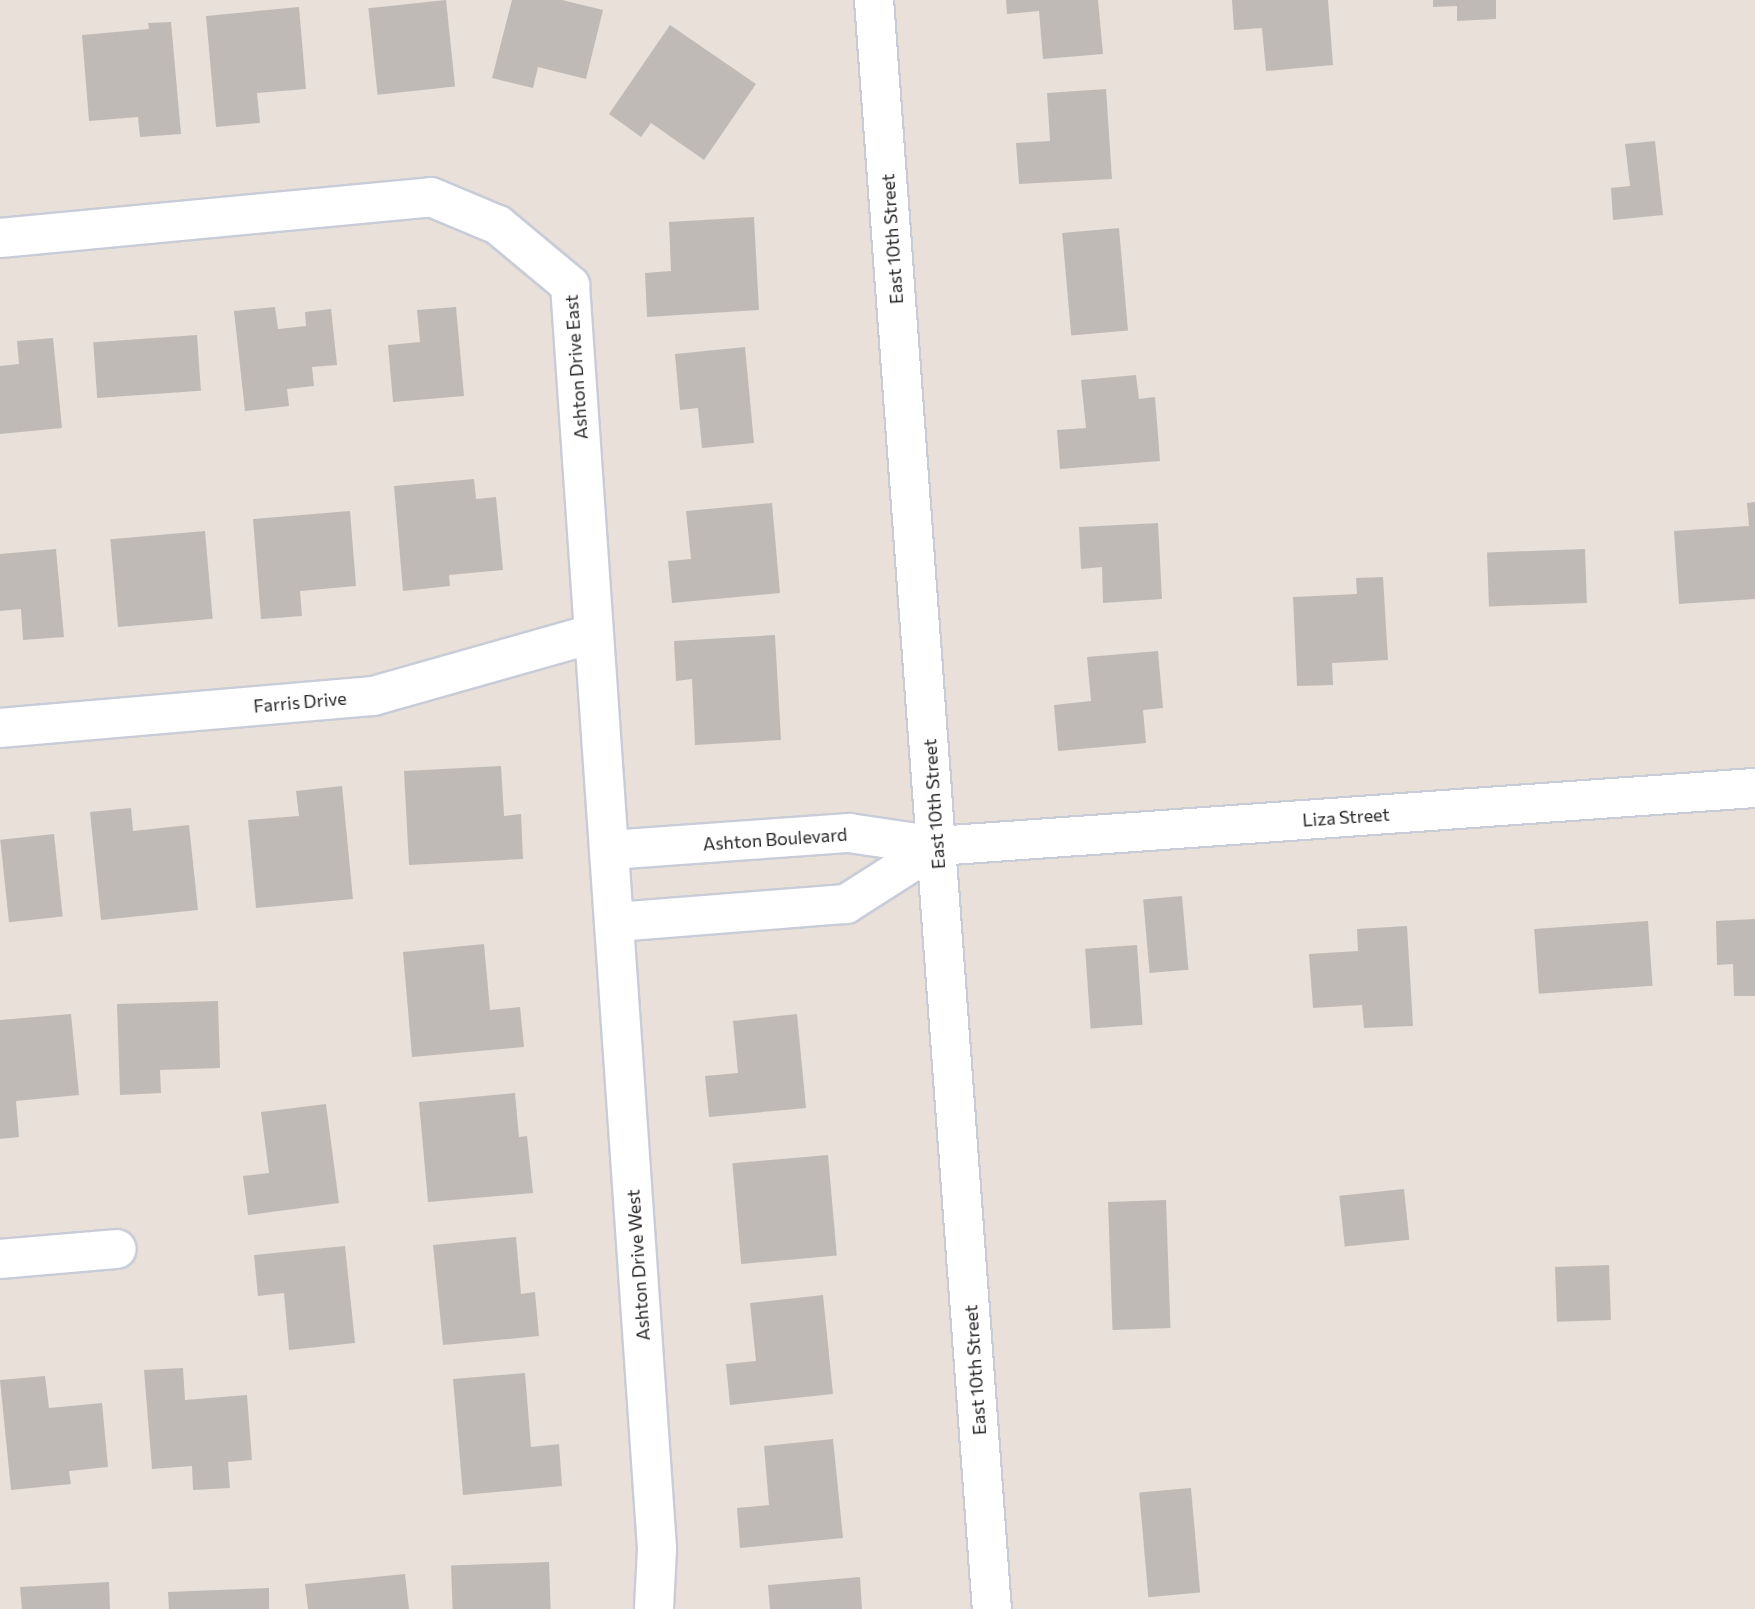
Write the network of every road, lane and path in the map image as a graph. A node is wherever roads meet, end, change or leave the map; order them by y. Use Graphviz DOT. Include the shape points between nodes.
graph roads {
  1 [pos="874,0"];
  2 [pos="0,238"];
  3 [pos="592,634"];
  4 [pos="0,728"];
  5 [pos="1755,788"];
  6 [pos="937,846"];
  7 [pos="610,850"];
  8 [pos="616,922"];
  9 [pos="117,1249"];
  10 [pos="0,1259"];
  11 [pos="654,1609"];
  12 [pos="992,1609"];
  1 -- 6 [label="street, East 10th Street"];
  2 -- 3 [label="street, Ashton Drive East" via="432,197 498,225 570,285"];
  3 -- 4 [label="street, Farris Drive" via="373,696"];
  3 -- 7 [label="street, Ashton Drive East"];
  5 -- 6 [label="street, Liza Street"];
  6 -- 7 [label="street, Ashton Boulevard" via="849,832"];
  6 -- 8 [label="street" via="846,904"];
  6 -- 12 [label="street, East 10th Street"];
  7 -- 8 [label="street, Ashton Drive East"];
  8 -- 11 [label="street, Ashton Drive West" via="657,1549"];
  9 -- 10 [label="street"];
}
